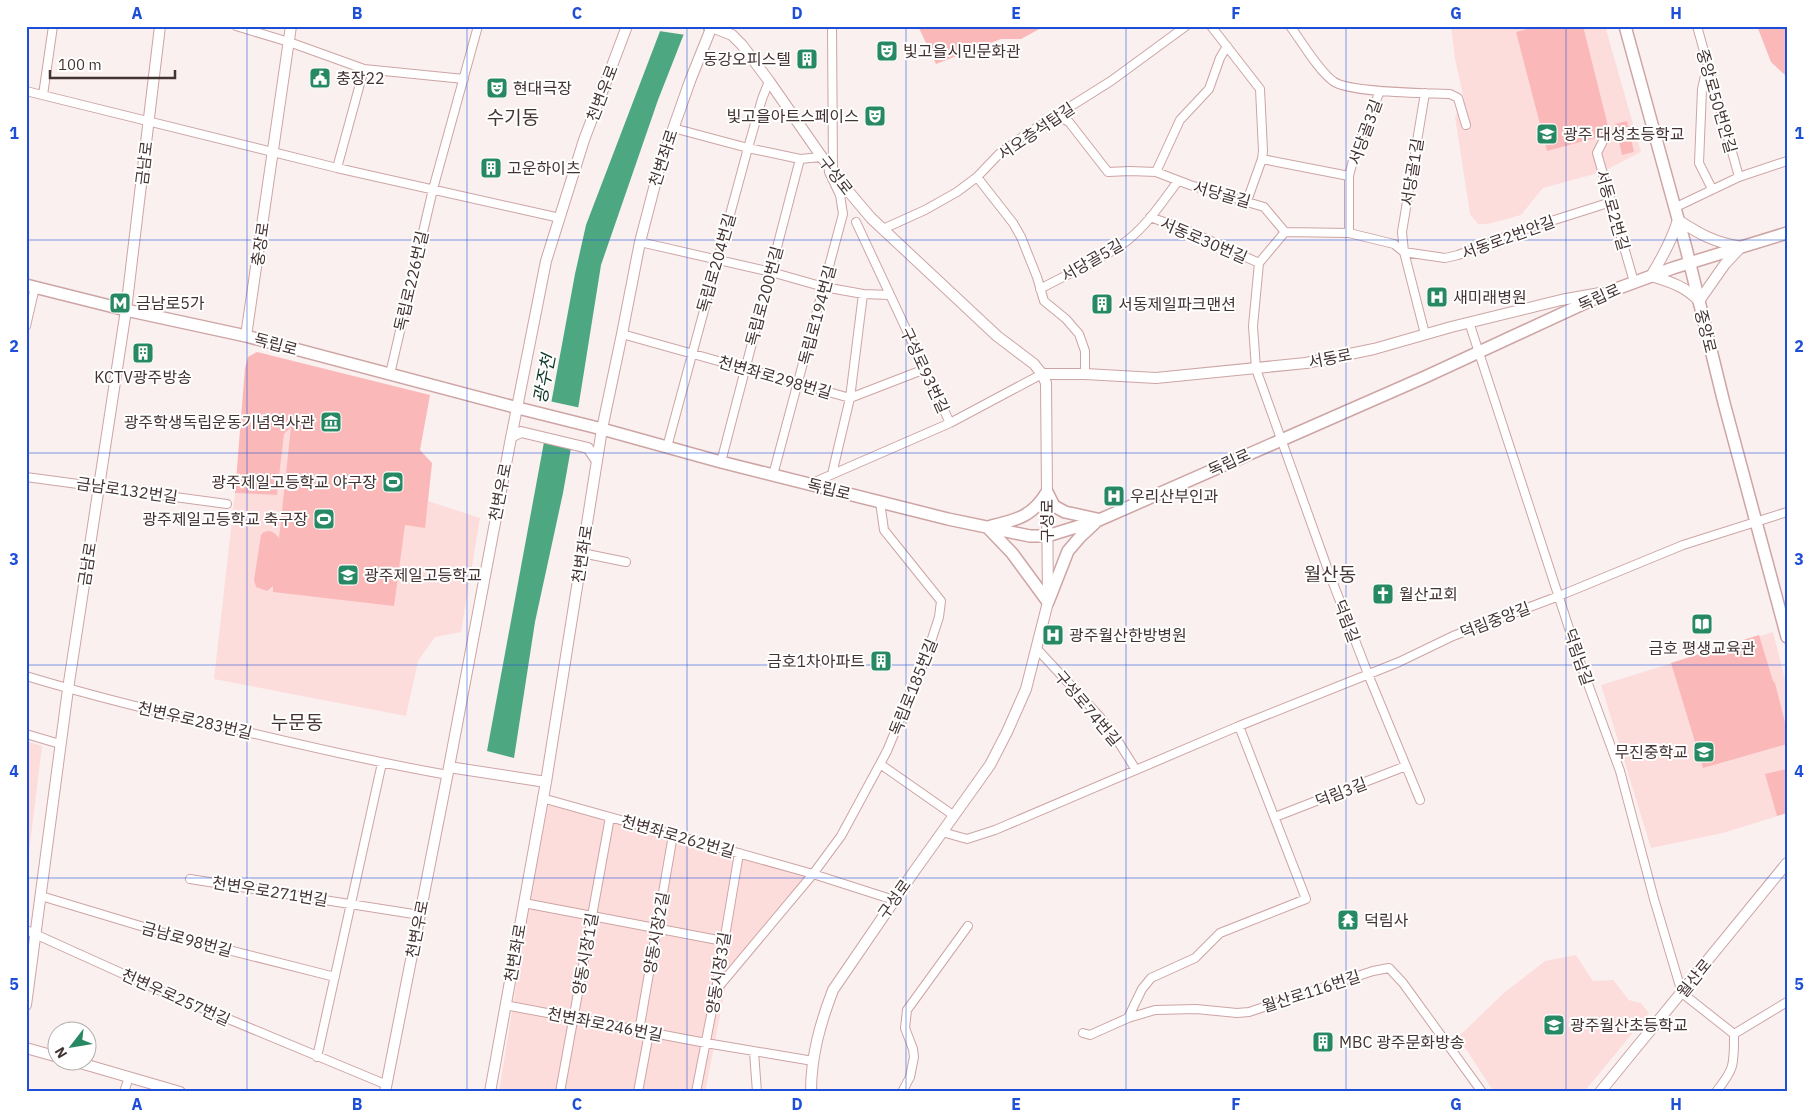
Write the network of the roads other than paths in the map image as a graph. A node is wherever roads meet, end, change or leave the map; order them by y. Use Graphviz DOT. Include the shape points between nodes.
graph roads {
  1 [pos="53,26"];
  2 [pos="160,26"];
  3 [pos="236,26"];
  4 [pos="291,26"];
  5 [pos="478,26"];
  6 [pos="627,26"];
  7 [pos="711,26"];
  8 [pos="832,26"];
  9 [pos="1186,26"];
  10 [pos="1211,26"];
  11 [pos="1290,26"];
  12 [pos="1625,26"];
  13 [pos="1697,26"];
  14 [pos="289,42"];
  15 [pos="1227,46"];
  16 [pos="1707,66"];
  17 [pos="364,69"];
  18 [pos="464,79"];
  19 [pos="769,81"];
  20 [pos="1380,91"];
  21 [pos="26,92"];
  22 [pos="1425,93"];
  23 [pos="43,95"];
  24 [pos="1056,115"];
  25 [pos="149,123"];
  26 [pos="1466,125"];
  27 [pos="673,128"];
  28 [pos="1604,139"];
  29 [pos="748,148"];
  30 [pos="273,152"];
  31 [pos="821,157"];
  32 [pos="800,159"];
  33 [pos="1262,159"];
  34 [pos="1787,161"];
  35 [pos="337,168"];
  36 [pos="1156,172"];
  37 [pos="833,173"];
  38 [pos="1349,176"];
  39 [pos="977,177"];
  40 [pos="1738,177"];
  41 [pos="1178,181"];
  42 [pos="433,189"];
  43 [pos="1712,189"];
  44 [pos="1247,201"];
  45 [pos="1611,202"];
  46 [pos="1674,208"];
  47 [pos="866,212"];
  48 [pos="1150,217"];
  49 [pos="560,218"];
  50 [pos="1678,220"];
  51 [pos="856,222"];
  52 [pos="841,223"];
  53 [pos="883,229"];
  54 [pos="1284,232"];
  55 [pos="1350,234"];
  56 [pos="1787,234"];
  57 [pos="640,242"];
  58 [pos="1742,247"];
  59 [pos="1404,252"];
  60 [pos="717,260"];
  61 [pos="1259,263"];
  62 [pos="1690,263"];
  63 [pos="771,272"];
  64 [pos="1651,276"];
  65 [pos="1634,282"];
  66 [pos="30,286"];
  67 [pos="824,287"];
  68 [pos="1040,289"];
  69 [pos="1611,291"];
  70 [pos="863,294"];
  71 [pos="890,295"];
  72 [pos="1698,301"];
  73 [pos="126,310"];
  74 [pos="1469,322"];
  75 [pos="26,326"];
  76 [pos="622,334"];
  77 [pos="1425,334"];
  78 [pos="246,336"];
  79 [pos="1478,352"];
  80 [pos="691,354"];
  81 [pos="745,369"];
  82 [pos="925,369"];
  83 [pos="1256,369"];
  84 [pos="390,374"];
  85 [pos="1042,374"];
  86 [pos="1085,374"];
  87 [pos="798,384"];
  88 [pos="850,398"];
  89 [pos="521,409"];
  90 [pos="950,423"];
  91 [pos="598,428"];
  92 [pos="511,437"];
  93 [pos="1280,440"];
  94 [pos="667,447"];
  95 [pos="597,461"];
  96 [pos="720,462"];
  97 [pos="832,474"];
  98 [pos="774,475"];
  99 [pos="26,477"];
  100 [pos="810,484"];
  101 [pos="99,486"];
  102 [pos="1047,492"];
  103 [pos="880,502"];
  104 [pos="227,504"];
  105 [pos="1787,512"];
  106 [pos="1099,520"];
  107 [pos="1755,522"];
  108 [pos="987,527"];
  109 [pos="1047,536"];
  110 [pos="582,553"];
  111 [pos="626,562"];
  112 [pos="1559,596"];
  113 [pos="1048,602"];
  114 [pos="1783,611"];
  115 [pos="1787,637"];
  116 [pos="1037,649"];
  117 [pos="1368,674"];
  118 [pos="26,676"];
  119 [pos="68,689"];
  120 [pos="1239,726"];
  121 [pos="26,734"];
  122 [pos="60,744"];
  123 [pos="382,763"];
  124 [pos="880,764"];
  125 [pos="1406,766"];
  126 [pos="1136,770"];
  127 [pos="449,771"];
  128 [pos="546,782"];
  129 [pos="542,798"];
  130 [pos="1420,800"];
  131 [pos="953,815"];
  132 [pos="610,817"];
  133 [pos="1275,818"];
  134 [pos="942,832"];
  135 [pos="674,835"];
  136 [pos="739,853"];
  137 [pos="1787,863"];
  138 [pos="813,874"];
  139 [pos="190,879"];
  140 [pos="41,896"];
  141 [pos="894,900"];
  142 [pos="524,903"];
  143 [pos="351,904"];
  144 [pos="420,915"];
  145 [pos="592,916"];
  146 [pos="968,926"];
  147 [pos="657,928"];
  148 [pos="31,932"];
  149 [pos="723,941"];
  150 [pos="335,977"];
  151 [pos="716,990"];
  152 [pos="1682,993"];
  153 [pos="1787,1002"];
  154 [pos="26,1005"];
  155 [pos="505,1005"];
  156 [pos="574,1018"];
  157 [pos="1128,1018"];
  158 [pos="639,1031"];
  159 [pos="650,1033"];
  160 [pos="1083,1034"];
  161 [pos="1734,1034"];
  162 [pos="706,1043"];
  163 [pos="26,1048"];
  164 [pos="754,1052"];
  165 [pos="48,1054"];
  166 [pos="317,1057"];
  167 [pos="813,1061"];
  168 [pos="98,1068"];
  169 [pos="129,1077"];
  170 [pos="386,1088"];
  171 [pos="124,1092"];
  172 [pos="180,1092"];
  173 [pos="490,1092"];
  174 [pos="560,1092"];
  175 [pos="638,1092"];
  176 [pos="696,1092"];
  177 [pos="757,1092"];
  178 [pos="811,1092"];
  179 [pos="902,1092"];
  180 [pos="1482,1092"];
  181 [pos="1600,1092"];
  182 [pos="1716,1092"];
  1 -- 23 [label="street"];
  2 -- 25 [label="street, 금남로"];
  3 -- 14 [label="street"];
  4 -- 14 [label="street, 충장로"];
  5 -- 18 [label="street, 독립로226번길"];
  6 -- 49 [label="street, 천변우로" via="584,140"];
  7 -- 19 [label="street, 구성로" via="737,40"];
  7 -- 27 [label="street, 천변좌로"];
  8 -- 37 [label="street"];
  9 -- 24 [label="street, 서오층석탑길" via="1111,81"];
  10 -- 15 [label="street"];
  11 -- 20 [label="street" via="1332,81"];
  12 -- 46 [label="main road, 중앙로"];
  13 -- 16 [label="street, 중앙로50번안길"];
  14 -- 17 [label="street"];
  14 -- 30 [label="street, 충장로"];
  15 -- 33 [label="street" via="1260,89"];
  15 -- 36 [label="street" via="1209,89 1180,120"];
  16 -- 40 [label="street, 중앙로50번안길"];
  16 -- 43 [label="street" via="1702,89 1699,163"];
  17 -- 18 [label="street"];
  17 -- 35 [label="street"];
  18 -- 42 [label="street, 독립로226번길"];
  19 -- 29 [label="street, 독립로204번길"];
  19 -- 31 [label="street, 구성로"];
  20 -- 22 [label="street"];
  20 -- 38 [label="street, 서당골3길"];
  21 -- 23 [label="street, 금남로"];
  22 -- 26 [label="street" via="1450,94 1458,98"];
  22 -- 59 [label="street, 서당골1길" via="1403,223"];
  23 -- 25 [label="street, 금남로"];
  24 -- 36 [label="street, 서당골길" via="1069,122 1108,172"];
  24 -- 39 [label="street, 서오층석탑길" via="998,154"];
  25 -- 30 [label="street, 금남로"];
  25 -- 73 [label="street, 금남로"];
  27 -- 29 [label="street"];
  27 -- 57 [label="street, 천변좌로"];
  28 -- 45 [label="street, 서동로2번길" via="1597,153"];
  29 -- 32 [label="street"];
  29 -- 60 [label="street, 독립로204번길"];
  30 -- 35 [label="street"];
  30 -- 78 [label="street, 충장로"];
  31 -- 32 [label="street"];
  31 -- 37 [label="street, 구성로"];
  31 -- 52 [label="street, 독립로194번길" via="840,195"];
  32 -- 63 [label="street, 독립로200번길"];
  33 -- 38 [label="street"];
  33 -- 44 [label="street"];
  34 -- 40 [label="street"];
  35 -- 42 [label="street"];
  36 -- 41 [label="street, 서당골길"];
  37 -- 47 [label="street, 구성로"];
  38 -- 55 [label="street, 서당골3길"];
  39 -- 53 [label="street, 서오층석탑길" via="940,203"];
  39 -- 68 [label="street" via="1017,230"];
  40 -- 43 [label="street"];
  41 -- 44 [label="street, 서당골길"];
  41 -- 48 [label="street, 서당골5길"];
  42 -- 49 [label="street"];
  42 -- 84 [label="street, 독립로226번길"];
  43 -- 46 [label="street"];
  44 -- 54 [label="street, 서당골길" via="1264,207"];
  45 -- 59 [label="street, 서동로2번안길" via="1452,257"];
  45 -- 65 [label="street, 서동로2번길"];
  46 -- 50 [label="main road, 중앙로"];
  47 -- 51 [label="street"];
  47 -- 53 [label="street, 구성로"];
  48 -- 61 [label="street, 서동로30번길"];
  48 -- 68 [label="street, 서당골5길" via="1128,240 1110,252"];
  49 -- 89 [label="street, 천변우로" via="546,261"];
  50 -- 58 [label="street" via="1719,243"];
  50 -- 62 [label="main road, 중앙로"];
  50 -- 64 [label="street" via="1667,249"];
  51 -- 52 [label="street"];
  51 -- 71 [label="street, 구성로93번길"];
  52 -- 67 [label="street, 독립로194번길"];
  53 -- 85 [label="street, 구성로"];
  54 -- 55 [label="street"];
  54 -- 61 [label="street, 서동로30번길"];
  55 -- 59 [label="street" via="1394,244"];
  56 -- 58 [label="main road, 독립로"];
  57 -- 60 [label="street"];
  57 -- 76 [label="street, 천변좌로"];
  58 -- 62 [label="main road, 독립로"];
  58 -- 72 [label="street"];
  59 -- 77 [label="street"];
  60 -- 63 [label="street"];
  60 -- 80 [label="street, 독립로204번길"];
  61 -- 83 [label="street, 서동로30번길" via="1253,326"];
  62 -- 64 [label="main road, 독립로"];
  62 -- 72 [label="main road, 중앙로"];
  63 -- 67 [label="street"];
  63 -- 81 [label="street, 독립로200번길"];
  64 -- 65 [label="main road, 독립로"];
  64 -- 72 [label="street" via="1690,291"];
  65 -- 69 [label="main road, 독립로"];
  66 -- 73 [label="main road, 독립로"];
  66 -- 75 [label="street"];
  67 -- 70 [label="street"];
  67 -- 87 [label="street, 독립로194번길"];
  68 -- 86 [label="street" via="1044,301 1079,334 1085,351"];
  69 -- 74 [label="street, 서동로"];
  69 -- 79 [label="main road, 독립로"];
  70 -- 71 [label="street"];
  70 -- 88 [label="street"];
  71 -- 82 [label="street, 구성로93번길"];
  72 -- 107 [label="main road, 중앙로"];
  73 -- 78 [label="main road, 독립로"];
  73 -- 101 [label="street, 금남로"];
  74 -- 77 [label="street, 서동로"];
  74 -- 79 [label="street, 덕림남길"];
  76 -- 80 [label="street, 천변좌로298번길"];
  76 -- 91 [label="street, 천변좌로"];
  77 -- 83 [label="street, 서동로" via="1351,355"];
  78 -- 84 [label="main road, 독립로"];
  79 -- 93 [label="main road, 독립로"];
  79 -- 112 [label="street, 덕림남길"];
  80 -- 81 [label="street, 천변좌로298번길"];
  80 -- 94 [label="street, 독립로204번길"];
  81 -- 87 [label="street, 천변좌로298번길"];
  81 -- 96 [label="street, 독립로200번길"];
  82 -- 88 [label="street, 천변좌로298번길"];
  82 -- 90 [label="street, 구성로93번길"];
  83 -- 86 [label="street, 서동로" via="1156,378"];
  83 -- 93 [label="street, 서동로30번길"];
  84 -- 89 [label="main road, 독립로"];
  85 -- 86 [label="street, 서동로"];
  85 -- 90 [label="street, 구성로93번길"];
  85 -- 102 [label="street, 구성로" via="1047,395"];
  87 -- 88 [label="street, 천변좌로298번길"];
  87 -- 98 [label="street, 독립로194번길"];
  88 -- 97 [label="street"];
  89 -- 91 [label="main road, 독립로"];
  89 -- 92 [label="street, 천변우로"];
  90 -- 97 [label="street"];
  91 -- 94 [label="main road, 독립로"];
  91 -- 95 [label="street, 천변좌로"];
  92 -- 95 [label="street" via="521,432 588,448"];
  92 -- 127 [label="street, 천변우로"];
  93 -- 106 [label="main road, 독립로"];
  93 -- 117 [label="street, 덕림길"];
  94 -- 96 [label="main road, 독립로"];
  95 -- 110 [label="street, 천변좌로"];
  96 -- 98 [label="main road, 독립로"];
  97 -- 100 [label="street"];
  98 -- 100 [label="main road, 독립로"];
  99 -- 101 [label="street, 금남로132번길"];
  100 -- 103 [label="main road, 독립로"];
  101 -- 104 [label="street, 금남로132번길"];
  101 -- 119 [label="street, 금남로"];
  102 -- 106 [label="main road" via="1054,506 1065,512"];
  102 -- 108 [label="main road" via="1040,505 1018,520"];
  102 -- 109 [label="street, 구성로"];
  103 -- 108 [label="main road, 독립로"];
  103 -- 124 [label="street, 독립로185번길" via="884,530 942,604 926,656"];
  105 -- 107 [label="street, 덕림중앙길"];
  106 -- 109 [label="main road, 독립로"];
  106 -- 113 [label="main road" via="1068,551"];
  107 -- 112 [label="street, 덕림중앙길" via="1683,545"];
  107 -- 114 [label="main road, 중앙로"];
  108 -- 109 [label="main road, 독립로" via="1030,536"];
  108 -- 113 [label="main road" via="1012,553"];
  109 -- 113 [label="street, 구성로"];
  110 -- 111 [label="street"];
  110 -- 128 [label="street, 천변좌로"];
  112 -- 117 [label="street, 덕림중앙길" via="1453,636"];
  112 -- 152 [label="street, 덕림남길" via="1620,771"];
  113 -- 116 [label="street, 구성로"];
  114 -- 115 [label="main road, 중앙로"];
  116 -- 126 [label="street, 구성로74번길" via="1100,717"];
  116 -- 131 [label="street, 구성로" via="1026,689 1007,732 990,765"];
  117 -- 120 [label="street, 덕림중앙길"];
  117 -- 125 [label="street, 덕림길"];
  118 -- 119 [label="street, 천변우로283번길"];
  119 -- 122 [label="street, 금남로"];
  119 -- 123 [label="street, 천변우로283번길"];
  120 -- 126 [label="street, 덕림중앙길"];
  120 -- 133 [label="street"];
  121 -- 122 [label="street"];
  122 -- 140 [label="street, 금남로"];
  123 -- 127 [label="street, 천변우로283번길"];
  123 -- 143 [label="street, 천변우로271번길"];
  124 -- 131 [label="street"];
  124 -- 138 [label="street, 독립로185번길" via="841,836"];
  125 -- 130 [label="street, 덕림길"];
  125 -- 133 [label="street, 덕림3길"];
  126 -- 134 [label="street, 덕림중앙길" via="967,839"];
  127 -- 128 [label="street"];
  127 -- 144 [label="street, 천변우로"];
  128 -- 129 [label="street, 천변좌로"];
  129 -- 132 [label="street, 천변좌로262번길"];
  129 -- 142 [label="street, 천변좌로"];
  131 -- 134 [label="street, 구성로"];
  132 -- 135 [label="street, 천변좌로262번길"];
  132 -- 145 [label="street, 양동시장1길"];
  133 -- 157 [label="street" via="1306,899 1220,933 1195,958 1151,978"];
  134 -- 141 [label="street, 구성로"];
  135 -- 136 [label="street, 천변좌로262번길"];
  135 -- 147 [label="street, 양동시장2길"];
  136 -- 138 [label="street, 천변좌로262번길"];
  136 -- 149 [label="street, 양동시장3길"];
  137 -- 152 [label="street, 월산로"];
  138 -- 141 [label="street, 천변좌로262번길"];
  138 -- 151 [label="street, 독립로185번길"];
  139 -- 143 [label="street, 천변우로271번길"];
  140 -- 148 [label="street, 금남로"];
  140 -- 150 [label="street, 금남로98번길" via="177,937"];
  141 -- 167 [label="street, 구성로" via="833,990"];
  142 -- 145 [label="street"];
  142 -- 155 [label="street, 천변좌로"];
  143 -- 144 [label="street, 천변우로271번길"];
  143 -- 150 [label="street, 천변우로271번길"];
  144 -- 170 [label="street, 천변우로"];
  145 -- 147 [label="street"];
  145 -- 156 [label="street, 양동시장1길"];
  146 -- 179 [label="street" via="906,1010 905,1028 914,1057 910,1077"];
  147 -- 149 [label="street"];
  147 -- 158 [label="street, 양동시장2길"];
  148 -- 154 [label="street, 금남로"];
  148 -- 166 [label="street, 천변우로257번길"];
  149 -- 151 [label="street, 양동시장3길"];
  150 -- 166 [label="street"];
  151 -- 162 [label="street, 양동시장3길"];
  152 -- 161 [label="street"];
  152 -- 181 [label="street, 월산로"];
  153 -- 161 [label="street"];
  155 -- 156 [label="street, 천변좌로246번길"];
  155 -- 173 [label="street, 천변좌로"];
  156 -- 158 [label="street, 천변좌로246번길"];
  156 -- 174 [label="street, 양동시장1길"];
  157 -- 160 [label="street, 월산로116번길" via="1090,1035"];
  157 -- 180 [label="street, 월산로116번길" via="1166,1009 1243,1013 1390,968"];
  158 -- 159 [label="street, 천변좌로246번길"];
  159 -- 162 [label="street, 천변좌로246번길"];
  159 -- 175 [label="street"];
  161 -- 182 [label="street" via="1732,1067"];
  162 -- 164 [label="street, 천변좌로246번길"];
  162 -- 176 [label="street, 양동시장3길"];
  163 -- 165 [label="street"];
  164 -- 167 [label="street, 천변좌로246번길"];
  164 -- 177 [label="street"];
  166 -- 170 [label="street, 천변우로257번길"];
  167 -- 178 [label="street, 구성로"];
  168 -- 169 [label="street"];
  169 -- 171 [label="street"];
  169 -- 172 [label="street"];
}
